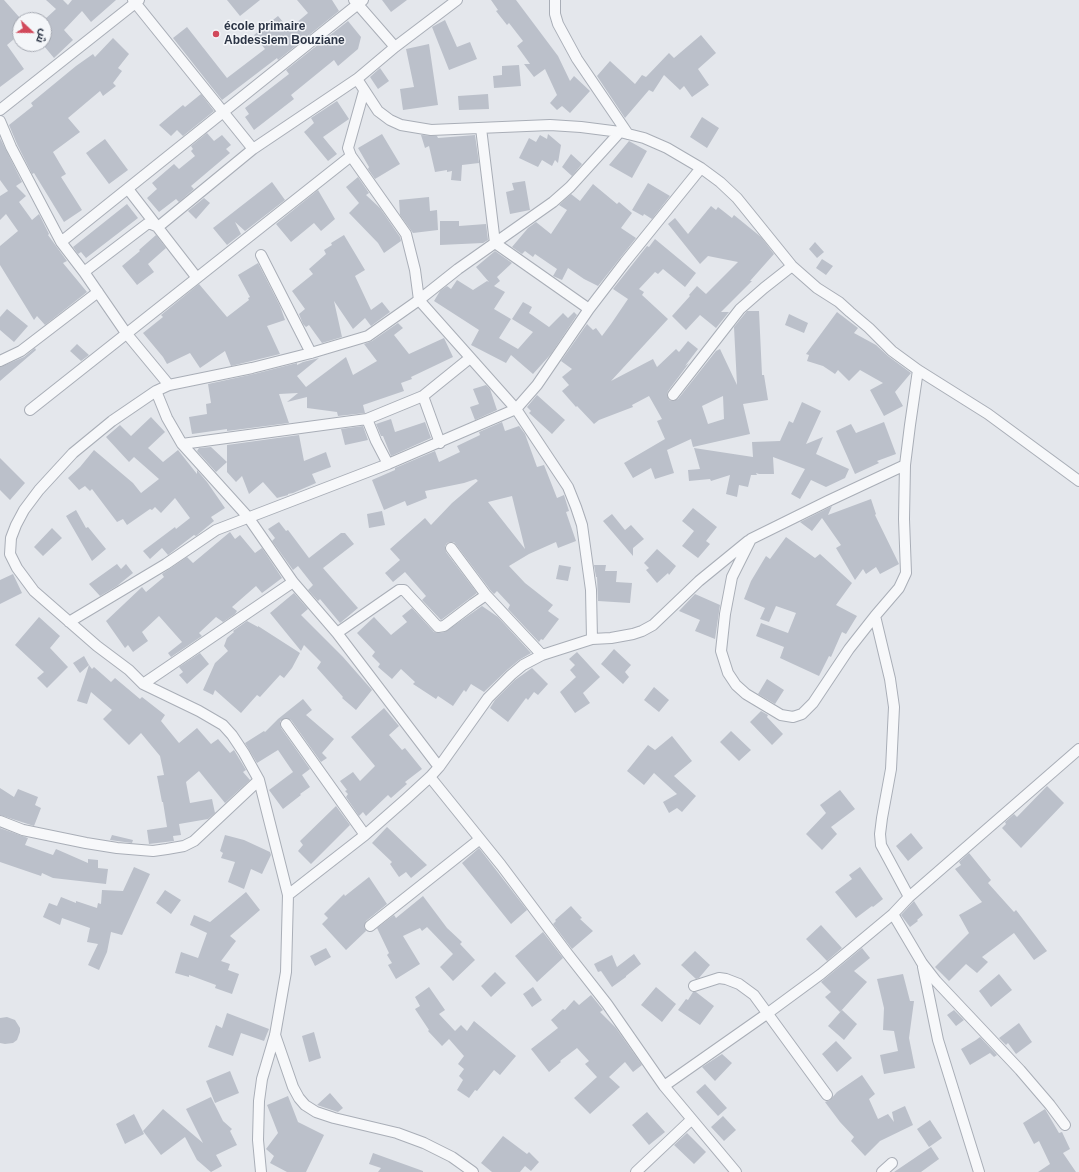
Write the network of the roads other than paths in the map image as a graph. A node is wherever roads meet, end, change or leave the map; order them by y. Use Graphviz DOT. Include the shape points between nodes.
graph roads {
  1 [pos="457,0"];
  2 [pos="555,0"];
  3 [pos="136,1"];
  4 [pos="358,1"];
  5 [pos="395,47"];
  6 [pos="357,78"];
  7 [pos="364,91"];
  8 [pos="0,110"];
  9 [pos="223,112"];
  10 [pos="0,121"];
  11 [pos="482,128"];
  12 [pos="624,133"];
  13 [pos="253,149"];
  14 [pos="351,156"];
  15 [pos="701,168"];
  16 [pos="128,189"];
  17 [pos="158,227"];
  18 [pos="62,242"];
  19 [pos="495,243"];
  20 [pos="261,255"];
  21 [pos="792,266"];
  22 [pos="84,272"];
  23 [pos="197,278"];
  24 [pos="98,292"];
  25 [pos="419,300"];
  26 [pos="589,309"];
  27 [pos="126,333"];
  28 [pos="311,354"];
  29 [pos="470,358"];
  30 [pos="0,361"];
  31 [pos="918,370"];
  32 [pos="169,385"];
  33 [pos="156,392"];
  34 [pos="673,394"];
  35 [pos="423,396"];
  36 [pos="516,409"];
  37 [pos="30,410"];
  38 [pos="367,419"];
  39 [pos="440,443"];
  40 [pos="182,444"];
  41 [pos="388,464"];
  42 [pos="905,465"];
  43 [pos="1079,481"];
  44 [pos="248,517"];
  45 [pos="751,539"];
  46 [pos="451,548"];
  47 [pos="293,582"];
  48 [pos="486,594"];
  49 [pos="875,616"];
  50 [pos="69,622"];
  51 [pos="336,633"];
  52 [pos="592,639"];
  53 [pos="542,655"];
  54 [pos="143,684"];
  55 [pos="286,724"];
  56 [pos="1079,749"];
  57 [pos="439,767"];
  58 [pos="430,777"];
  59 [pos="259,780"];
  60 [pos="0,821"];
  61 [pos="365,835"];
  62 [pos="480,839"];
  63 [pos="288,895"];
  64 [pos="909,897"];
  65 [pos="893,914"];
  66 [pos="370,926"];
  67 [pos="922,963"];
  68 [pos="694,986"];
  69 [pos="768,1013"];
  70 [pos="275,1035"];
  71 [pos="664,1086"];
  72 [pos="827,1095"];
  73 [pos="692,1120"];
  74 [pos="1065,1125"];
  75 [pos="892,1163"];
  76 [pos="261,1172"];
  77 [pos="473,1172"];
  78 [pos="636,1172"];
  79 [pos="736,1172"];
  80 [pos="882,1172"];
  81 [pos="979,1172"];
  1 -- 5 [label="street"];
  2 -- 12 [label="street" via="555,14 562,31"];
  3 -- 8 [label="street"];
  3 -- 9 [label="street"];
  4 -- 5 [label="street"];
  4 -- 9 [label="street"];
  5 -- 6 [label="street"];
  6 -- 7 [label="street"];
  6 -- 13 [label="street"];
  7 -- 11 [label="street" via="378,111 401,125 431,130"];
  7 -- 14 [label="street" via="348,148"];
  9 -- 13 [label="street"];
  9 -- 16 [label="street"];
  10 -- 18 [label="street" via="11,147"];
  11 -- 12 [label="street" via="550,125"];
  11 -- 19 [label="street"];
  12 -- 15 [label="street" via="667,148"];
  12 -- 19 [label="street" via="553,202"];
  13 -- 17 [label="street"];
  14 -- 23 [label="street"];
  14 -- 25 [label="street" via="406,234"];
  15 -- 21 [label="street" via="737,198"];
  15 -- 26 [label="street"];
  16 -- 17 [label="street"];
  16 -- 18 [label="street"];
  17 -- 22 [label="street" via="147,224"];
  17 -- 23 [label="street"];
  18 -- 22 [label="street"];
  19 -- 25 [label="street"];
  19 -- 26 [label="street"];
  20 -- 28 [label="street"];
  21 -- 31 [label="street" via="839,302 892,351"];
  21 -- 34 [label="street" via="740,309"];
  22 -- 24 [label="street"];
  23 -- 27 [label="street"];
  24 -- 27 [label="street"];
  24 -- 30 [label="street" via="20,351"];
  25 -- 28 [label="street" via="368,336"];
  25 -- 29 [label="street"];
  26 -- 36 [label="street" via="537,385"];
  27 -- 32 [label="street"];
  27 -- 37 [label="street"];
  28 -- 32 [label="street"];
  29 -- 35 [label="street"];
  29 -- 36 [label="street"];
  31 -- 42 [label="street"];
  31 -- 43 [label="street" via="988,414"];
  32 -- 33 [label="street"];
  33 -- 40 [label="street"];
  33 -- 50 [label="street" via="112,421 73,453 24,510 11,538 10,554 17,568 34,591"];
  35 -- 38 [label="street"];
  35 -- 39 [label="street"];
  36 -- 39 [label="street"];
  36 -- 52 [label="street" via="568,487 582,525 591,590"];
  38 -- 40 [label="street"];
  38 -- 41 [label="street"];
  39 -- 41 [label="street"];
  40 -- 44 [label="street"];
  41 -- 44 [label="street"];
  42 -- 45 [label="street"];
  42 -- 49 [label="street" via="906,573 898,588"];
  44 -- 47 [label="street"];
  44 -- 50 [label="street" via="216,530 166,564"];
  45 -- 49 [label="street" via="732,576 721,651 728,673 746,694 780,715 793,717 802,714 813,703 849,649"];
  45 -- 52 [label="street" via="699,581 653,625 633,634"];
  46 -- 48 [label="street"];
  47 -- 51 [label="street"];
  47 -- 54 [label="street"];
  48 -- 51 [label="street" via="440,627 404,590 399,590"];
  48 -- 53 [label="street"];
  49 -- 64 [label="street" via="894,707 891,769 882,818 881,845"];
  50 -- 54 [label="street"];
  51 -- 57 [label="street"];
  52 -- 53 [label="street"];
  53 -- 57 [label="street" via="523,665 488,698"];
  54 -- 59 [label="street" via="223,725 244,752"];
  55 -- 61 [label="street"];
  56 -- 64 [label="street"];
  57 -- 58 [label="street"];
  58 -- 61 [label="street"];
  58 -- 62 [label="street"];
  59 -- 60 [label="street" via="194,841 167,849 153,851 86,843 23,830"];
  59 -- 63 [label="street"];
  61 -- 63 [label="street"];
  62 -- 66 [label="street"];
  62 -- 71 [label="street" via="607,1004"];
  63 -- 70 [label="street" via="286,972"];
  64 -- 65 [label="street"];
  65 -- 67 [label="street"];
  65 -- 69 [label="street" via="821,974"];
  67 -- 74 [label="street" via="958,1006 1020,1070"];
  67 -- 81 [label="street" via="938,1040"];
  68 -- 69 [label="street" via="719,978 726,979 739,984 754,995"];
  69 -- 71 [label="street"];
  69 -- 72 [label="street"];
  70 -- 76 [label="street" via="262,1079 259,1101 258,1140"];
  70 -- 77 [label="street" via="293,1087 305,1105 334,1118 397,1133 424,1143 452,1157"];
  71 -- 73 [label="street"];
  73 -- 78 [label="street"];
  73 -- 79 [label="street"];
  75 -- 80 [label="street"];
}
